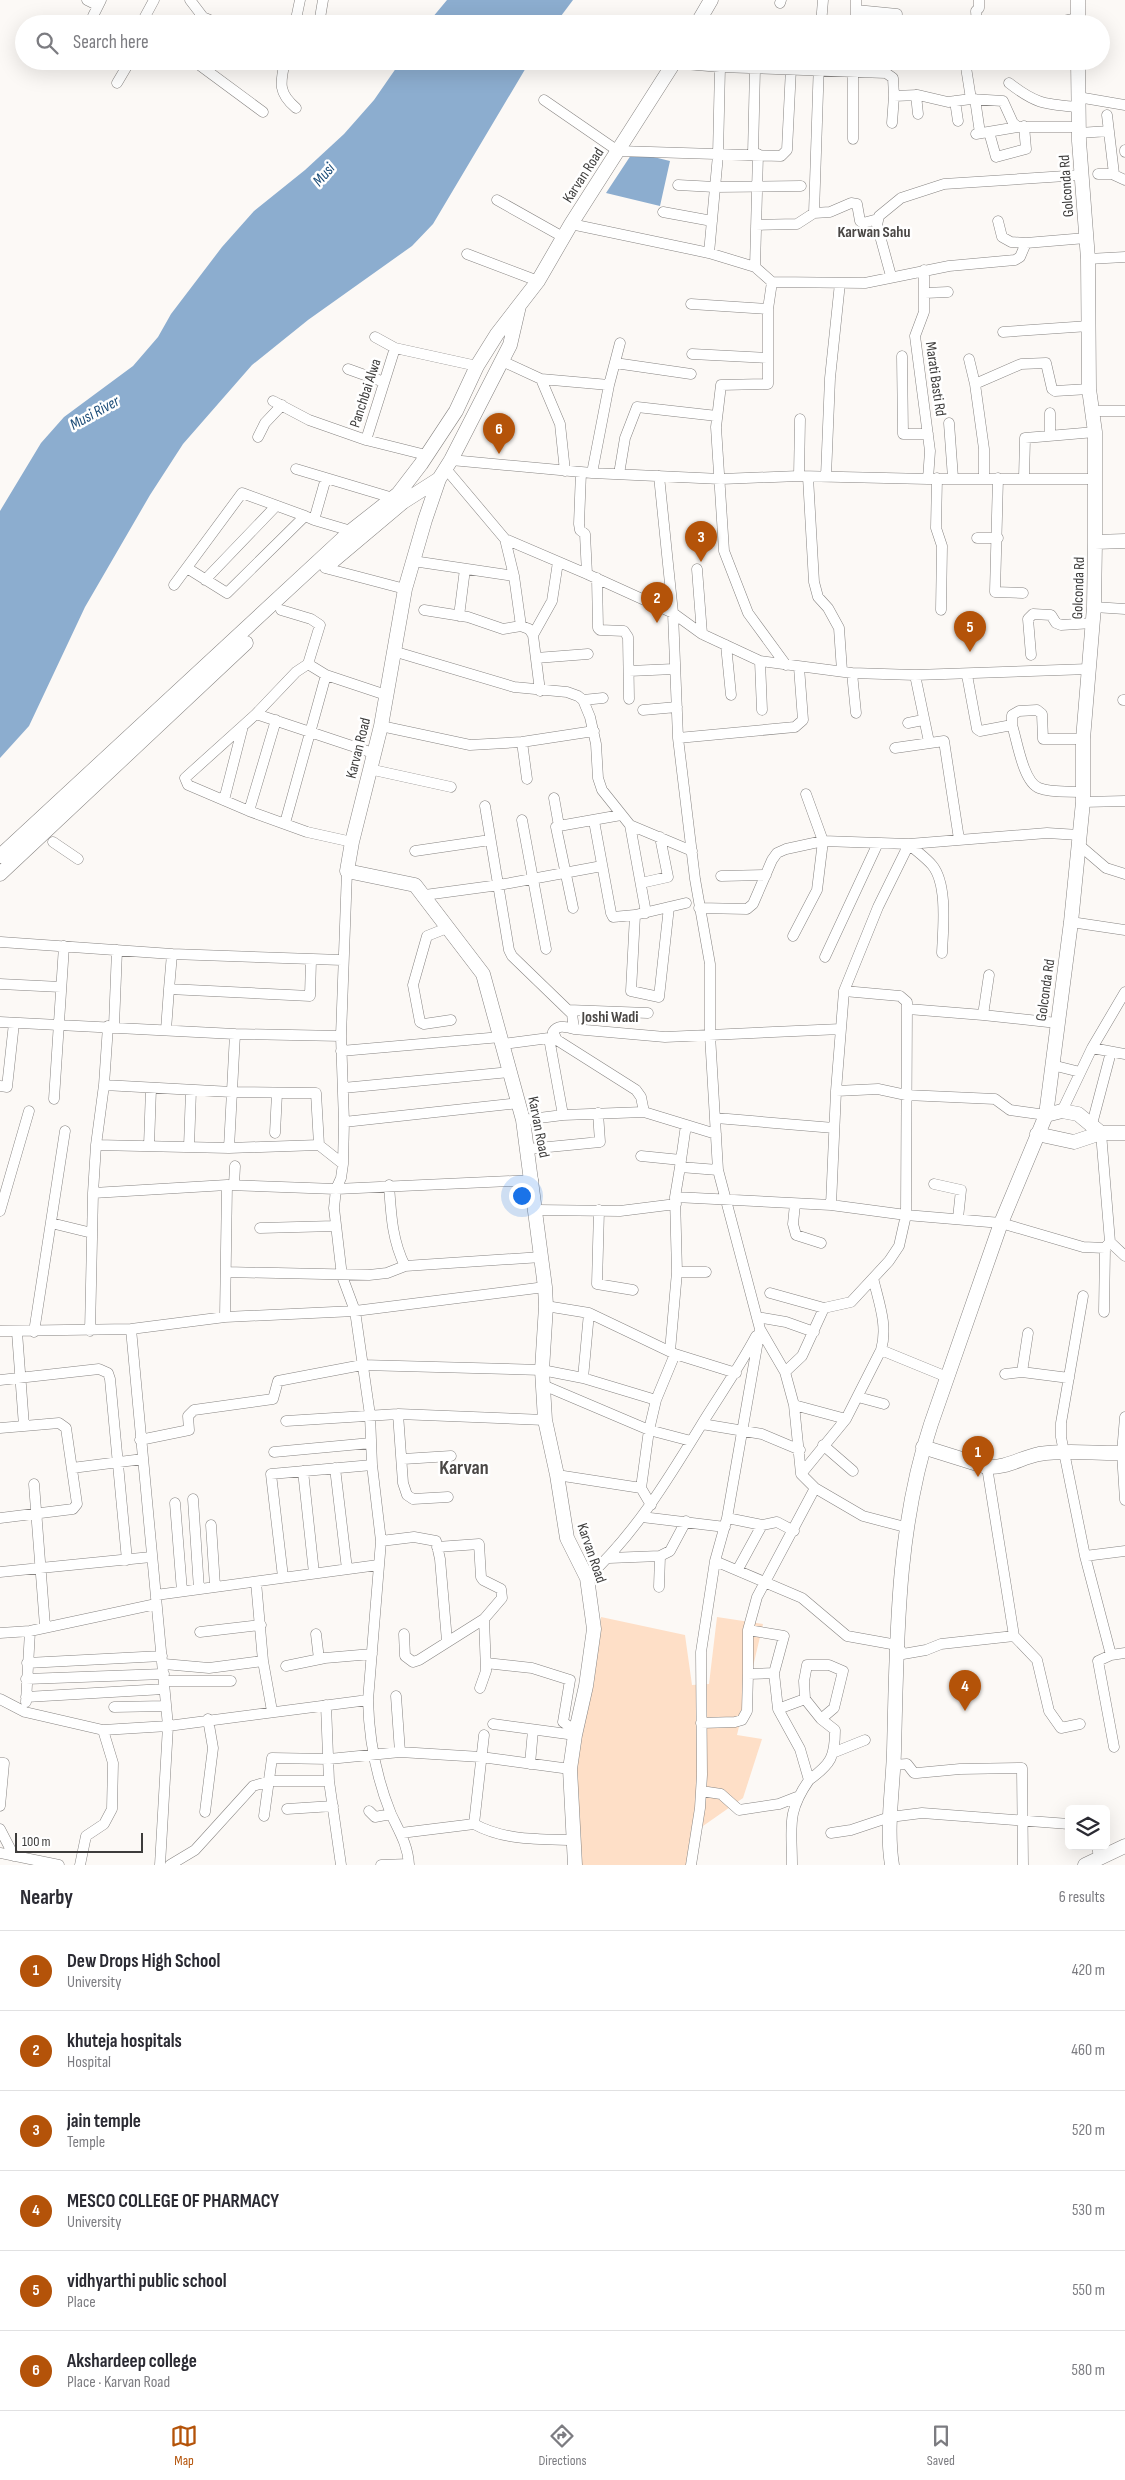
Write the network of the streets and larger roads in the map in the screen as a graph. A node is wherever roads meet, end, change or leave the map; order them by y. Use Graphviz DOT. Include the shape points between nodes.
graph roads {
  1 [pos="87,0"];
  2 [pos="154,0"];
  3 [pos="190,0"];
  4 [pos="300,0"];
  5 [pos="324,0"];
  6 [pos="711,0"];
  7 [pos="823,0"];
  8 [pos="979,0"];
  9 [pos="1078,0"];
  10 [pos="99,3"];
  11 [pos="856,5"];
  12 [pos="897,14"];
  13 [pos="93,15"];
  14 [pos="146,15"];
  15 [pos="201,15"];
  16 [pos="296,15"];
  17 [pos="321,15"];
  18 [pos="702,15"];
  19 [pos="822,15"];
  20 [pos="976,15"];
  21 [pos="1078,15"];
  22 [pos="125,70"];
  23 [pos="206,70"];
  24 [pos="283,70"];
  25 [pos="670,70"];
  26 [pos="720,70"];
  27 [pos="755,70"];
  28 [pos="790,70"];
  29 [pos="819,70"];
  30 [pos="853,70"];
  31 [pos="870,70"];
  32 [pos="967,70"];
  33 [pos="1078,70"];
  34 [pos="117,83"];
  35 [pos="1009,83"];
  36 [pos="916,95"];
  37 [pos="894,96"];
  38 [pos="973,99"];
  39 [pos="544,100"];
  40 [pos="955,101"];
  41 [pos="1078,102"];
  42 [pos="1125,105"];
  43 [pos="296,108"];
  44 [pos="263,112"];
  45 [pos="918,114"];
  46 [pos="1107,115"];
  47 [pos="958,121"];
  48 [pos="892,123"];
  49 [pos="1021,127"];
  50 [pos="1078,130"];
  51 [pos="1109,131"];
  52 [pos="982,133"];
  53 [pos="853,139"];
  54 [pos="618,151"];
  55 [pos="756,154"];
  56 [pos="718,155"];
  57 [pos="1080,174"];
  58 [pos="1098,174"];
  59 [pos="1114,174"];
  60 [pos="1125,180"];
  61 [pos="678,185"];
  62 [pos="757,186"];
  63 [pos="801,186"];
  64 [pos="715,187"];
  65 [pos="497,200"];
  66 [pos="663,212"];
  67 [pos="814,213"];
  68 [pos="878,219"];
  69 [pos="712,221"];
  70 [pos="998,221"];
  71 [pos="571,224"];
  72 [pos="756,225"];
  73 [pos="563,237"];
  74 [pos="1086,238"];
  75 [pos="1026,242"];
  76 [pos="708,253"];
  77 [pos="467,254"];
  78 [pos="1125,257"];
  79 [pos="1088,258"];
  80 [pos="755,267"];
  81 [pos="924,270"];
  82 [pos="891,276"];
  83 [pos="538,281"];
  84 [pos="772,282"];
  85 [pos="840,283"];
  86 [pos="948,292"];
  87 [pos="925,293"];
  88 [pos="691,304"];
  89 [pos="520,306"];
  90 [pos="768,310"];
  91 [pos="1089,326"];
  92 [pos="1003,332"];
  93 [pos="375,337"];
  94 [pos="620,343"];
  95 [pos="395,348"];
  96 [pos="692,354"];
  97 [pos="902,356"];
  98 [pos="768,358"];
  99 [pos="969,359"];
  100 [pos="502,361"];
  101 [pos="615,363"];
  102 [pos="478,366"];
  103 [pos="348,369"];
  104 [pos="692,374"];
  105 [pos="541,378"];
  106 [pos="384,382"];
  107 [pos="609,384"];
  108 [pos="975,384"];
  109 [pos="1089,389"];
  110 [pos="1093,411"];
  111 [pos="1125,411"];
  112 [pos="1050,413"];
  113 [pos="717,416"];
  114 [pos="800,419"];
  115 [pos="949,423"];
  116 [pos="1095,432"];
  117 [pos="928,434"];
  118 [pos="1050,435"];
  119 [pos="258,437"];
  120 [pos="366,440"];
  121 [pos="424,459"];
  122 [pos="296,469"];
  123 [pos="445,469"];
  124 [pos="566,471"];
  125 [pos="580,472"];
  126 [pos="592,473"];
  127 [pos="619,474"];
  128 [pos="660,476"];
  129 [pos="803,476"];
  130 [pos="826,476"];
  131 [pos="326,478"];
  132 [pos="932,478"];
  133 [pos="953,478"];
  134 [pos="984,478"];
  135 [pos="998,478"];
  136 [pos="1024,478"];
  137 [pos="1094,478"];
  138 [pos="721,479"];
  139 [pos="393,498"];
  140 [pos="276,506"];
  141 [pos="309,518"];
  142 [pos="351,531"];
  143 [pos="977,538"];
  144 [pos="998,538"];
  145 [pos="505,539"];
  146 [pos="1125,541"];
  147 [pos="1095,542"];
  148 [pos="413,561"];
  149 [pos="558,562"];
  150 [pos="188,568"];
  151 [pos="324,568"];
  152 [pos="466,569"];
  153 [pos="697,569"];
  154 [pos="514,576"];
  155 [pos="592,576"];
  156 [pos="205,580"];
  157 [pos="174,586"];
  158 [pos="405,590"];
  159 [pos="1023,593"];
  160 [pos="1094,607"];
  161 [pos="1125,609"];
  162 [pos="281,610"];
  163 [pos="424,610"];
  164 [pos="941,610"];
  165 [pos="673,614"];
  166 [pos="459,616"];
  167 [pos="1093,623"];
  168 [pos="521,626"];
  169 [pos="702,634"];
  170 [pos="533,635"];
  171 [pos="726,645"];
  172 [pos="393,651"];
  173 [pos="588,654"];
  174 [pos="1031,655"];
  175 [pos="536,658"];
  176 [pos="760,661"];
  177 [pos="308,664"];
  178 [pos="786,665"];
  179 [pos="799,668"];
  180 [pos="674,669"];
  181 [pos="1089,669"];
  182 [pos="628,671"];
  183 [pos="847,672"];
  184 [pos="326,675"];
  185 [pos="915,675"];
  186 [pos="967,675"];
  187 [pos="540,691"];
  188 [pos="386,694"];
  189 [pos="731,695"];
  190 [pos="603,698"];
  191 [pos="629,699"];
  192 [pos="583,700"];
  193 [pos="677,707"];
  194 [pos="644,710"];
  195 [pos="762,710"];
  196 [pos="856,713"];
  197 [pos="256,714"];
  198 [pos="276,720"];
  199 [pos="923,720"];
  200 [pos="908,723"];
  201 [pos="1012,724"];
  202 [pos="243,725"];
  203 [pos="381,726"];
  204 [pos="594,731"];
  205 [pos="309,732"];
  206 [pos="678,738"];
  207 [pos="1083,739"];
  208 [pos="522,742"];
  209 [pos="929,742"];
  210 [pos="896,748"];
  211 [pos="373,753"];
  212 [pos="369,769"];
  213 [pos="527,779"];
  214 [pos="451,787"];
  215 [pos="806,794"];
  216 [pos="1083,797"];
  217 [pos="554,798"];
  218 [pos="224,800"];
  219 [pos="1125,801"];
  220 [pos="485,806"];
  221 [pos="249,811"];
  222 [pos="621,815"];
  223 [pos="522,820"];
  224 [pos="594,821"];
  225 [pos="285,823"];
  226 [pos="630,825"];
  227 [pos="560,826"];
  228 [pos="660,837"];
  229 [pos="1078,839"];
  230 [pos="490,840"];
  231 [pos="959,840"];
  232 [pos="823,841"];
  233 [pos="54,842"];
  234 [pos="352,842"];
  235 [pos="878,843"];
  236 [pos="909,844"];
  237 [pos="414,851"];
  238 [pos="692,851"];
  239 [pos="0,856"];
  240 [pos="78,859"];
  241 [pos="602,866"];
  242 [pos="347,871"];
  243 [pos="566,872"];
  244 [pos="0,874"];
  245 [pos="1125,874"];
  246 [pos="766,875"];
  247 [pos="721,876"];
  248 [pos="533,879"];
  249 [pos="641,883"];
  250 [pos="499,885"];
  251 [pos="425,895"];
  252 [pos="686,903"];
  253 [pos="669,907"];
  254 [pos="573,908"];
  255 [pos="699,908"];
  256 [pos="646,913"];
  257 [pos="635,915"];
  258 [pos="1071,922"];
  259 [pos="447,928"];
  260 [pos="1125,930"];
  261 [pos="792,936"];
  262 [pos="1,942"];
  263 [pos="64,946"];
  264 [pos="546,948"];
  265 [pos="117,950"];
  266 [pos="942,953"];
  267 [pos="172,954"];
  268 [pos="825,958"];
  269 [pos="311,960"];
  270 [pos="342,960"];
  271 [pos="989,975"];
  272 [pos="0,984"];
  273 [pos="61,987"];
  274 [pos="169,989"];
  275 [pos="844,991"];
  276 [pos="1125,992"];
  277 [pos="908,1009"];
  278 [pos="568,1010"];
  279 [pos="1120,1010"];
  280 [pos="648,1013"];
  281 [pos="983,1015"];
  282 [pos="451,1020"];
  283 [pos="0,1022"];
  284 [pos="14,1023"];
  285 [pos="1057,1023"];
  286 [pos="59,1025"];
  287 [pos="111,1026"];
  288 [pos="841,1028"];
  289 [pos="574,1029"];
  290 [pos="166,1030"];
  291 [pos="235,1034"];
  292 [pos="710,1035"];
  293 [pos="341,1036"];
  294 [pos="502,1040"];
  295 [pos="1092,1048"];
  296 [pos="341,1052"];
  297 [pos="1111,1052"];
  298 [pos="1125,1054"];
  299 [pos="1052,1065"];
  300 [pos="511,1072"];
  301 [pos="1080,1072"];
  302 [pos="104,1085"];
  303 [pos="0,1086"];
  304 [pos="151,1088"];
  305 [pos="343,1088"];
  306 [pos="191,1090"];
  307 [pos="836,1091"];
  308 [pos="232,1092"];
  309 [pos="277,1093"];
  310 [pos="906,1095"];
  311 [pos="54,1099"];
  312 [pos="519,1103"];
  313 [pos="29,1111"];
  314 [pos="1062,1111"];
  315 [pos="644,1112"];
  316 [pos="598,1113"];
  317 [pos="563,1115"];
  318 [pos="1046,1115"];
  319 [pos="716,1118"];
  320 [pos="523,1120"];
  321 [pos="344,1122"];
  322 [pos="686,1125"];
  323 [pos="834,1128"];
  324 [pos="1096,1128"];
  325 [pos="66,1131"];
  326 [pos="275,1133"];
  327 [pos="716,1134"];
  328 [pos="1037,1134"];
  329 [pos="1125,1134"];
  330 [pos="96,1145"];
  331 [pos="319,1145"];
  332 [pos="149,1146"];
  333 [pos="189,1147"];
  334 [pos="230,1148"];
  335 [pos="528,1150"];
  336 [pos="641,1156"];
  337 [pos="343,1164"];
  338 [pos="680,1164"];
  339 [pos="235,1166"];
  340 [pos="718,1170"];
  341 [pos="532,1180"];
  342 [pos="934,1184"];
  343 [pos="231,1185"];
  344 [pos="389,1185"];
  345 [pos="3,1187"];
  346 [pos="336,1189"];
  347 [pos="93,1193"];
  348 [pos="675,1200"];
  349 [pos="726,1200"];
  350 [pos="795,1204"];
  351 [pos="831,1206"];
  352 [pos="537,1210"];
  353 [pos="599,1210"];
  354 [pos="0,1211"];
  355 [pos="906,1215"];
  356 [pos="958,1218"];
  357 [pos="52,1223"];
  358 [pos="1001,1223"];
  359 [pos="335,1226"];
  360 [pos="260,1228"];
  361 [pos="92,1233"];
  362 [pos="821,1243"];
  363 [pos="1108,1245"];
  364 [pos="1125,1256"];
  365 [pos="542,1257"];
  366 [pos="405,1266"];
  367 [pos="226,1272"];
  368 [pos="677,1272"];
  369 [pos="706,1272"];
  370 [pos="342,1276"];
  371 [pos="873,1278"];
  372 [pos="545,1286"];
  373 [pos="633,1290"];
  374 [pos="770,1293"];
  375 [pos="1083,1296"];
  376 [pos="546,1306"];
  377 [pos="824,1308"];
  378 [pos="354,1311"];
  379 [pos="1104,1312"];
  380 [pos="589,1313"];
  381 [pos="225,1317"];
  382 [pos="757,1317"];
  383 [pos="131,1329"];
  384 [pos="760,1329"];
  385 [pos="0,1331"];
  386 [pos="90,1331"];
  387 [pos="17,1332"];
  388 [pos="34,1332"];
  389 [pos="814,1332"];
  390 [pos="1028,1333"];
  391 [pos="881,1350"];
  392 [pos="673,1353"];
  393 [pos="362,1365"];
  394 [pos="785,1372"];
  395 [pos="1022,1372"];
  396 [pos="736,1373"];
  397 [pos="1005,1374"];
  398 [pos="947,1377"];
  399 [pos="18,1378"];
  400 [pos="542,1378"];
  401 [pos="583,1378"];
  402 [pos="1069,1378"];
  403 [pos="0,1380"];
  404 [pos="858,1397"];
  405 [pos="656,1400"];
  406 [pos="884,1404"];
  407 [pos="794,1405"];
  408 [pos="398,1414"];
  409 [pos="370,1415"];
  410 [pos="1125,1418"];
  411 [pos="846,1419"];
  412 [pos="545,1420"];
  413 [pos="286,1421"];
  414 [pos="702,1424"];
  415 [pos="24,1426"];
  416 [pos="0,1428"];
  417 [pos="649,1430"];
  418 [pos="742,1430"];
  419 [pos="140,1440"];
  420 [pos="691,1441"];
  421 [pos="371,1443"];
  422 [pos="823,1445"];
  423 [pos="924,1447"];
  424 [pos="800,1450"];
  425 [pos="1064,1451"];
  426 [pos="274,1452"];
  427 [pos="1124,1453"];
  428 [pos="451,1456"];
  429 [pos="143,1459"];
  430 [pos="403,1459"];
  431 [pos="118,1463"];
  432 [pos="372,1465"];
  433 [pos="987,1467"];
  434 [pos="72,1468"];
  435 [pos="335,1468"];
  436 [pos="853,1470"];
  437 [pos="303,1471"];
  438 [pos="801,1474"];
  439 [pos="557,1475"];
  440 [pos="34,1484"];
  441 [pos="641,1488"];
  442 [pos="815,1488"];
  443 [pos="448,1497"];
  444 [pos="193,1499"];
  445 [pos="1125,1500"];
  446 [pos="175,1503"];
  447 [pos="650,1505"];
  448 [pos="37,1513"];
  449 [pos="642,1517"];
  450 [pos="0,1518"];
  451 [pos="686,1522"];
  452 [pos="726,1523"];
  453 [pos="211,1525"];
  454 [pos="762,1525"];
  455 [pos="905,1527"];
  456 [pos="794,1531"];
  457 [pos="381,1541"];
  458 [pos="437,1547"];
  459 [pos="1125,1551"];
  460 [pos="660,1556"];
  461 [pos="1085,1556"];
  462 [pos="151,1557"];
  463 [pos="609,1558"];
  464 [pos="126,1560"];
  465 [pos="715,1561"];
  466 [pos="378,1565"];
  467 [pos="40,1569"];
  468 [pos="347,1569"];
  469 [pos="738,1570"];
  470 [pos="0,1572"];
  471 [pos="314,1574"];
  472 [pos="283,1577"];
  473 [pos="587,1578"];
  474 [pos="256,1582"];
  475 [pos="764,1582"];
  476 [pos="215,1586"];
  477 [pos="659,1587"];
  478 [pos="199,1589"];
  479 [pos="182,1591"];
  480 [pos="156,1600"];
  481 [pos="484,1618"];
  482 [pos="261,1625"];
  483 [pos="45,1626"];
  484 [pos="748,1630"];
  485 [pos="30,1631"];
  486 [pos="200,1632"];
  487 [pos="0,1633"];
  488 [pos="316,1634"];
  489 [pos="404,1634"];
  490 [pos="1014,1636"];
  491 [pos="447,1642"];
  492 [pos="897,1645"];
  493 [pos="1125,1653"];
  494 [pos="372,1654"];
  495 [pos="1111,1655"];
  496 [pos="319,1659"];
  497 [pos="263,1662"];
  498 [pos="28,1663"];
  499 [pos="486,1663"];
  500 [pos="286,1666"];
  501 [pos="163,1673"];
  502 [pos="774,1673"];
  503 [pos="748,1674"];
  504 [pos="26,1679"];
  505 [pos="231,1681"];
  506 [pos="480,1688"];
  507 [pos="396,1696"];
  508 [pos="26,1697"];
  509 [pos="0,1699"];
  510 [pos="805,1699"];
  511 [pos="368,1700"];
  512 [pos="326,1705"];
  513 [pos="166,1706"];
  514 [pos="114,1707"];
  515 [pos="778,1710"];
  516 [pos="272,1711"];
  517 [pos="25,1712"];
  518 [pos="208,1719"];
  519 [pos="821,1719"];
  520 [pos="701,1723"];
  521 [pos="493,1724"];
  522 [pos="1080,1724"];
  523 [pos="168,1726"];
  524 [pos="102,1730"];
  525 [pos="533,1730"];
  526 [pos="575,1733"];
  527 [pos="484,1735"];
  528 [pos="865,1740"];
  529 [pos="1114,1747"];
  530 [pos="400,1752"];
  531 [pos="835,1752"];
  532 [pos="372,1755"];
  533 [pos="481,1757"];
  534 [pos="329,1760"];
  535 [pos="0,1762"];
  536 [pos="530,1764"];
  537 [pos="893,1765"];
  538 [pos="570,1769"];
  539 [pos="809,1780"];
  540 [pos="270,1781"];
  541 [pos="329,1781"];
  542 [pos="701,1791"];
  543 [pos="797,1797"];
  544 [pos="0,1806"];
  545 [pos="333,1806"];
  546 [pos="286,1809"];
  547 [pos="369,1811"];
  548 [pos="205,1812"];
  549 [pos="391,1814"];
  550 [pos="264,1816"];
  551 [pos="890,1817"];
  552 [pos="1023,1819"];
  553 [pos="474,1824"];
  554 [pos="1065,1824"];
  555 [pos="0,1829"];
  556 [pos="402,1833"];
  557 [pos="831,1833"];
  558 [pos="574,1840"];
  559 [pos="1125,1846"];
  560 [pos="1098,1852"];
  561 [pos="0,1853"];
  562 [pos="14,1856"];
  563 [pos="409,1864"];
  564 [pos="59,1865"];
  565 [pos="80,1865"];
  566 [pos="160,1865"];
  567 [pos="170,1865"];
  568 [pos="341,1865"];
  569 [pos="381,1865"];
  570 [pos="575,1865"];
  571 [pos="691,1865"];
  572 [pos="792,1865"];
  573 [pos="892,1865"];
  574 [pos="1023,1865"];
  575 [pos="1085,1865"];
  1 -- 10 [label="street"];
  2 -- 14 [label="street"];
  3 -- 15 [label="street"];
  4 -- 16 [label="street"];
  5 -- 17 [label="street"];
  6 -- 18 [label="street"];
  7 -- 19 [label="street"];
  8 -- 20 [label="street"];
  9 -- 21 [label="street"];
  10 -- 13 [label="street"];
  11 -- 12 [label="street"];
  22 -- 34 [label="street"];
  23 -- 44 [label="street"];
  24 -- 43 [label="street" via="280,82 286,99"];
  25 -- 54 [label="street, Karvan Road"];
  26 -- 56 [label="street"];
  27 -- 55 [label="street"];
  28 -- 55 [label="street" via="786,153 781,156"];
  29 -- 67 [label="street"];
  30 -- 53 [label="street"];
  31 -- 37 [label="street" via="891,75"];
  32 -- 38 [label="street"];
  33 -- 41 [label="street, Golconda Rd"];
  35 -- 41 [label="street" via="1029,99 1043,104"];
  36 -- 37 [label="street"];
  36 -- 40 [label="street"];
  36 -- 45 [label="street"];
  37 -- 48 [label="street"];
  38 -- 40 [label="street"];
  38 -- 49 [label="street" via="1003,101 1012,123"];
  38 -- 52 [label="street"];
  39 -- 54 [label="street"];
  40 -- 47 [label="street"];
  41 -- 42 [label="street"];
  41 -- 50 [label="street, Golconda Rd"];
  46 -- 51 [label="street"];
  49 -- 50 [label="street"];
  49 -- 52 [label="street"];
  49 -- 52 [label="street" via="1026,150 996,157"];
  50 -- 51 [label="street"];
  50 -- 57 [label="street, Golconda Rd"];
  51 -- 59 [label="street"];
  54 -- 56 [label="street"];
  54 -- 71 [label="street, Karvan Road"];
  55 -- 56 [label="street"];
  55 -- 62 [label="street"];
  56 -- 64 [label="street"];
  57 -- 68 [label="street" via="944,184 901,198"];
  57 -- 74 [label="street, Golconda Rd"];
  58 -- 59 [label="street"];
  59 -- 60 [label="street"];
  61 -- 64 [label="street"];
  62 -- 63 [label="street"];
  62 -- 64 [label="street"];
  62 -- 72 [label="street"];
  64 -- 69 [label="street"];
  65 -- 73 [label="street"];
  66 -- 69 [label="street"];
  67 -- 68 [label="street" via="830,212 851,203 856,204 863,223"];
  67 -- 72 [label="street" via="797,224"];
  68 -- 82 [label="street"];
  69 -- 76 [label="street"];
  70 -- 75 [label="street" via="1002,237 1011,242"];
  71 -- 73 [label="street, Karvan Road"];
  71 -- 76 [label="street"];
  72 -- 80 [label="street"];
  73 -- 83 [label="street, Karvan Road"];
  74 -- 75 [label="street"];
  74 -- 79 [label="street, Golconda Rd"];
  75 -- 81 [label="street" via="1015,260"];
  76 -- 80 [label="street"];
  77 -- 83 [label="street"];
  78 -- 79 [label="street"];
  79 -- 91 [label="street, Golconda Rd"];
  80 -- 84 [label="street"];
  81 -- 82 [label="street"];
  81 -- 87 [label="street, Marati Basti Rd"];
  82 -- 85 [label="street" via="865,283"];
  83 -- 89 [label="street, Karvan Road"];
  84 -- 85 [label="street"];
  84 -- 90 [label="street"];
  85 -- 130 [label="street" via="830,378"];
  86 -- 87 [label="street"];
  87 -- 117 [label="street, Marati Basti Rd" via="924,312 915,344"];
  88 -- 90 [label="street"];
  89 -- 100 [label="street, Karvan Road" via="510,345"];
  89 -- 102 [label="street, Karvan Road" via="497,334"];
  90 -- 98 [label="street"];
  91 -- 92 [label="street"];
  91 -- 109 [label="street, Golconda Rd"];
  93 -- 95 [label="street"];
  94 -- 101 [label="street"];
  95 -- 102 [label="street, Panchbai Alwa"];
  95 -- 106 [label="street, Panchbai Alwa"];
  96 -- 98 [label="street"];
  97 -- 117 [label="street, Marati Basti Rd" via="903,434"];
  98 -- 113 [label="street" via="768,384 722,386"];
  99 -- 108 [label="street"];
  100 -- 105 [label="street"];
  100 -- 123 [label="street, Karvan Road"];
  101 -- 104 [label="street"];
  101 -- 107 [label="street"];
  102 -- 121 [label="street, Karvan Road" via="456,412"];
  103 -- 106 [label="street"];
  105 -- 107 [label="street"];
  105 -- 124 [label="street" via="560,424"];
  106 -- 120 [label="street, Panchbai Alwa"];
  107 -- 126 [label="street"];
  108 -- 109 [label="street" via="1021,364 1046,363 1052,389 1056,392"];
  108 -- 134 [label="street" via="984,450"];
  109 -- 110 [label="street, Golconda Rd"];
  110 -- 111 [label="street"];
  110 -- 116 [label="street, Golconda Rd"];
  112 -- 118 [label="street"];
  113 -- 127 [label="street" via="637,407 625,438"];
  113 -- 138 [label="street"];
  114 -- 129 [label="street"];
  115 -- 133 [label="street"];
  116 -- 118 [label="street"];
  116 -- 137 [label="street, Golconda Rd"];
  117 -- 132 [label="street, Marati Basti Rd"];
  118 -- 136 [label="street" via="1025,438"];
  119 -- 120 [label="street" via="278,403 309,420"];
  120 -- 121 [label="street, Panchbai Alwa"];
  121 -- 123 [label="street" via="425,473"];
  121 -- 139 [label="street, Karvan Road"];
  122 -- 131 [label="street"];
  123 -- 124 [label="street"];
  123 -- 145 [label="street"];
  123 -- 148 [label="street, Karvan Road"];
  123 -- 151 [label="street"];
  124 -- 125 [label="street"];
  125 -- 126 [label="street"];
  125 -- 155 [label="street" via="580,530 586,534"];
  126 -- 127 [label="street"];
  127 -- 128 [label="street"];
  128 -- 138 [label="street"];
  128 -- 165 [label="street"];
  129 -- 130 [label="street"];
  129 -- 138 [label="street"];
  129 -- 183 [label="street" via="814,582 818,597 839,628"];
  130 -- 132 [label="street"];
  131 -- 139 [label="street"];
  131 -- 141 [label="street"];
  132 -- 133 [label="street"];
  132 -- 164 [label="street, Marati Basti Rd" via="936,528 942,546"];
  133 -- 134 [label="street"];
  134 -- 135 [label="street"];
  135 -- 136 [label="street"];
  135 -- 144 [label="street"];
  136 -- 137 [label="street"];
  137 -- 147 [label="street, Golconda Rd"];
  138 -- 178 [label="street" via="724,551 748,613"];
  139 -- 142 [label="street, Karvan Road"];
  140 -- 141 [label="street"];
  140 -- 150 [label="street" via="242,494"];
  140 -- 156 [label="street"];
  141 -- 142 [label="street"];
  141 -- 156 [label="street" via="227,593"];
  142 -- 239 [label="street, Karvan Road"];
  143 -- 144 [label="street"];
  144 -- 159 [label="street" via="995,592"];
  145 -- 149 [label="street"];
  145 -- 154 [label="street"];
  146 -- 147 [label="street"];
  147 -- 160 [label="street, Golconda Rd"];
  148 -- 152 [label="street"];
  148 -- 158 [label="street, Karvan Road"];
  149 -- 155 [label="street"];
  149 -- 170 [label="street" via="552,600"];
  150 -- 156 [label="street"];
  150 -- 157 [label="street"];
  151 -- 158 [label="street"];
  151 -- 162 [label="street"];
  152 -- 154 [label="street"];
  152 -- 166 [label="street"];
  153 -- 169 [label="street"];
  154 -- 168 [label="street"];
  155 -- 165 [label="street"];
  155 -- 182 [label="street" via="598,628 627,634"];
  158 -- 172 [label="street, Karvan Road"];
  160 -- 161 [label="street"];
  160 -- 167 [label="street, Golconda Rd"];
  162 -- 177 [label="street" via="317,621 320,625"];
  162 -- 244 [label="street"];
  163 -- 166 [label="street"];
  165 -- 169 [label="street"];
  165 -- 180 [label="street"];
  166 -- 168 [label="street" via="503,629"];
  167 -- 174 [label="street" via="1061,626 1052,615 1033,614 1028,619"];
  167 -- 181 [label="street, Golconda Rd"];
  168 -- 170 [label="street"];
  169 -- 171 [label="street"];
  170 -- 175 [label="street"];
  171 -- 176 [label="street"];
  171 -- 189 [label="street"];
  172 -- 187 [label="street" via="514,687"];
  172 -- 188 [label="street, Karvan Road"];
  173 -- 175 [label="street"];
  175 -- 187 [label="street"];
  176 -- 178 [label="street"];
  176 -- 195 [label="street"];
  177 -- 184 [label="street"];
  177 -- 197 [label="street" via="296,672"];
  178 -- 179 [label="street"];
  179 -- 183 [label="street"];
  179 -- 206 [label="street" via="803,720 795,727"];
  180 -- 182 [label="street"];
  180 -- 193 [label="street"];
  181 -- 186 [label="street"];
  181 -- 207 [label="street, Golconda Rd"];
  182 -- 191 [label="street"];
  183 -- 185 [label="street"];
  183 -- 196 [label="street"];
  184 -- 188 [label="street"];
  184 -- 205 [label="street"];
  185 -- 186 [label="street"];
  185 -- 199 [label="street"];
  186 -- 201 [label="street" via="977,729 982,732"];
  187 -- 192 [label="street" via="573,694"];
  188 -- 203 [label="street, Karvan Road"];
  190 -- 192 [label="street"];
  192 -- 204 [label="street"];
  193 -- 194 [label="street"];
  193 -- 206 [label="street"];
  197 -- 198 [label="street"];
  197 -- 202 [label="street"];
  198 -- 205 [label="street"];
  198 -- 221 [label="street"];
  199 -- 200 [label="street"];
  199 -- 209 [label="street"];
  201 -- 207 [label="street" via="1012,715 1016,712 1037,710 1042,714 1043,739"];
  201 -- 216 [label="street" via="1031,783"];
  202 -- 218 [label="street"];
  202 -- 218 [label="street" via="186,778 188,785"];
  203 -- 208 [label="street" via="470,745"];
  203 -- 211 [label="street, Karvan Road"];
  204 -- 208 [label="street"];
  204 -- 222 [label="street" via="598,778 602,790"];
  205 -- 211 [label="street"];
  205 -- 225 [label="street"];
  206 -- 238 [label="street"];
  207 -- 216 [label="street, Golconda Rd"];
  208 -- 213 [label="street"];
  209 -- 210 [label="street"];
  209 -- 231 [label="street" via="941,739 946,745"];
  211 -- 212 [label="street, Karvan Road"];
  212 -- 214 [label="street"];
  212 -- 234 [label="street, Karvan Road"];
  215 -- 232 [label="street"];
  216 -- 219 [label="street"];
  216 -- 229 [label="street, Golconda Rd"];
  217 -- 227 [label="street"];
  218 -- 221 [label="street"];
  220 -- 230 [label="street"];
  221 -- 225 [label="street"];
  222 -- 224 [label="street"];
  222 -- 226 [label="street"];
  223 -- 248 [label="street"];
  224 -- 227 [label="street"];
  224 -- 241 [label="street"];
  225 -- 234 [label="street" via="307,832"];
  226 -- 228 [label="street"];
  226 -- 249 [label="street"];
  227 -- 243 [label="street" via="556,827"];
  228 -- 238 [label="street"];
  228 -- 249 [label="street" via="668,877"];
  229 -- 231 [label="street" via="1048,833"];
  229 -- 245 [label="street" via="1106,868"];
  229 -- 258 [label="street, Golconda Rd"];
  230 -- 237 [label="street"];
  230 -- 250 [label="street"];
  231 -- 236 [label="street"];
  232 -- 235 [label="street"];
  232 -- 246 [label="street" via="786,848 777,853"];
  232 -- 261 [label="street" via="817,890"];
  233 -- 240 [label="street"];
  234 -- 242 [label="street, Karvan Road"];
  235 -- 236 [label="street"];
  235 -- 268 [label="street"];
  236 -- 266 [label="street" via="932,865 940,882"];
  236 -- 275 [label="street" via="878,907"];
  238 -- 255 [label="street"];
  241 -- 243 [label="street"];
  241 -- 257 [label="street" via="611,913 618,918"];
  242 -- 251 [label="street, Karvan Road" via="410,882"];
  242 -- 270 [label="street"];
  243 -- 248 [label="street"];
  243 -- 254 [label="street"];
  246 -- 247 [label="street"];
  246 -- 255 [label="street" via="753,904 747,909"];
  248 -- 250 [label="street"];
  248 -- 264 [label="street"];
  249 -- 256 [label="street"];
  250 -- 251 [label="street"];
  250 -- 278 [label="street" via="512,956"];
  251 -- 259 [label="street, Karvan Road"];
  252 -- 253 [label="street"];
  253 -- 256 [label="street"];
  253 -- 257 [label="street" via="659,997 631,991"];
  255 -- 292 [label="street" via="710,964"];
  256 -- 257 [label="street"];
  258 -- 260 [label="street"];
  258 -- 285 [label="street, Golconda Rd"];
  259 -- 282 [label="street" via="427,936 414,985 420,1022"];
  259 -- 294 [label="street, Karvan Road" via="484,974"];
  262 -- 263 [label="street"];
  263 -- 265 [label="street"];
  263 -- 273 [label="street"];
  265 -- 267 [label="street"];
  265 -- 287 [label="street"];
  267 -- 269 [label="street"];
  267 -- 274 [label="street"];
  269 -- 270 [label="street"];
  269 -- 274 [label="street" via="310,996"];
  270 -- 293 [label="street"];
  271 -- 281 [label="street"];
  272 -- 273 [label="street"];
  273 -- 286 [label="street"];
  274 -- 290 [label="street"];
  275 -- 277 [label="street" via="900,996 907,1002"];
  275 -- 288 [label="street"];
  276 -- 279 [label="street"];
  277 -- 281 [label="street"];
  277 -- 310 [label="street"];
  278 -- 280 [label="street"];
  278 -- 289 [label="street" via="574,1020"];
  279 -- 295 [label="street"];
  281 -- 285 [label="street"];
  283 -- 284 [label="street"];
  284 -- 286 [label="street"];
  284 -- 303 [label="street" via="6,1088"];
  285 -- 299 [label="street, Golconda Rd"];
  286 -- 287 [label="street"];
  286 -- 311 [label="street"];
  287 -- 290 [label="street"];
  287 -- 302 [label="street"];
  288 -- 292 [label="street"];
  288 -- 307 [label="street"];
  289 -- 292 [label="street" via="665,1037"];
  289 -- 315 [label="street" via="562,1026 553,1032 557,1040 636,1090"];
  290 -- 291 [label="street"];
  291 -- 293 [label="street"];
  291 -- 308 [label="street"];
  292 -- 319 [label="street"];
  293 -- 296 [label="street"];
  294 -- 296 [label="street"];
  294 -- 300 [label="street, Karvan Road"];
  294 -- 317 [label="street" via="549,1038"];
  295 -- 297 [label="street"];
  295 -- 301 [label="street"];
  296 -- 305 [label="street"];
  297 -- 298 [label="street"];
  297 -- 324 [label="street"];
  299 -- 301 [label="street"];
  299 -- 318 [label="street, Golconda Rd"];
  300 -- 305 [label="street"];
  300 -- 312 [label="street, Karvan Road"];
  301 -- 314 [label="street"];
  302 -- 304 [label="street"];
  302 -- 330 [label="street"];
  304 -- 306 [label="street"];
  304 -- 332 [label="street"];
  305 -- 321 [label="street"];
  306 -- 308 [label="street"];
  306 -- 333 [label="street"];
  307 -- 310 [label="street" via="878,1089"];
  307 -- 323 [label="street"];
  308 -- 309 [label="street"];
  308 -- 334 [label="street"];
  309 -- 326 [label="street"];
  309 -- 331 [label="street" via="316,1093"];
  310 -- 318 [label="street" via="995,1099 1010,1110"];
  310 -- 355 [label="street"];
  312 -- 320 [label="street, Karvan Road"];
  312 -- 321 [label="street"];
  313 -- 345 [label="street"];
  314 -- 318 [label="street"];
  314 -- 324 [label="street" via="1078,1114"];
  315 -- 316 [label="street"];
  315 -- 322 [label="street"];
  316 -- 317 [label="street"];
  316 -- 335 [label="street" via="600,1142"];
  317 -- 320 [label="street"];
  318 -- 328 [label="street, Golconda Rd"];
  319 -- 323 [label="street"];
  319 -- 327 [label="street"];
  320 -- 335 [label="street, Karvan Road"];
  321 -- 337 [label="street"];
  322 -- 327 [label="street"];
  322 -- 338 [label="street"];
  323 -- 351 [label="street"];
  324 -- 328 [label="street" via="1074,1142"];
  324 -- 329 [label="street"];
  324 -- 363 [label="street"];
  325 -- 357 [label="street"];
  327 -- 340 [label="street"];
  328 -- 358 [label="street, Golconda Rd"];
  330 -- 332 [label="street"];
  330 -- 347 [label="street"];
  331 -- 334 [label="street"];
  331 -- 337 [label="street"];
  332 -- 333 [label="street"];
  333 -- 334 [label="street"];
  335 -- 341 [label="street, Karvan Road"];
  336 -- 338 [label="street"];
  337 -- 346 [label="street"];
  338 -- 340 [label="street"];
  338 -- 348 [label="street"];
  339 -- 343 [label="street"];
  340 -- 349 [label="street"];
  341 -- 344 [label="street"];
  341 -- 352 [label="street, Karvan Road"];
  342 -- 356 [label="street" via="961,1190"];
  343 -- 346 [label="street"];
  343 -- 347 [label="street"];
  343 -- 367 [label="street"];
  344 -- 346 [label="street"];
  344 -- 366 [label="street" via="396,1248"];
  345 -- 354 [label="street"];
  346 -- 359 [label="street"];
  347 -- 361 [label="street"];
  348 -- 349 [label="street"];
  348 -- 353 [label="street" via="620,1211"];
  348 -- 368 [label="street"];
  349 -- 350 [label="street"];
  349 -- 382 [label="street"];
  350 -- 351 [label="street"];
  350 -- 362 [label="street" via="796,1235"];
  351 -- 355 [label="street"];
  352 -- 353 [label="street"];
  352 -- 365 [label="street, Karvan Road"];
  353 -- 373 [label="street" via="597,1284"];
  355 -- 356 [label="street"];
  355 -- 371 [label="street" via="899,1246"];
  356 -- 358 [label="street"];
  357 -- 361 [label="street"];
  357 -- 388 [label="street"];
  358 -- 363 [label="street" via="1083,1247"];
  358 -- 398 [label="street, Golconda Rd"];
  359 -- 360 [label="street"];
  359 -- 370 [label="street"];
  361 -- 386 [label="street"];
  363 -- 364 [label="street"];
  363 -- 379 [label="street"];
  365 -- 366 [label="street"];
  365 -- 372 [label="street, Karvan Road"];
  366 -- 370 [label="street" via="382,1274"];
  367 -- 370 [label="street"];
  367 -- 381 [label="street"];
  368 -- 369 [label="street"];
  368 -- 392 [label="street"];
  370 -- 378 [label="street"];
  371 -- 377 [label="street" via="851,1302"];
  371 -- 391 [label="street" via="884,1323 885,1338"];
  372 -- 376 [label="street, Karvan Road"];
  372 -- 378 [label="street"];
  374 -- 377 [label="street"];
  375 -- 402 [label="street"];
  376 -- 380 [label="street"];
  376 -- 400 [label="street, Karvan Road"];
  377 -- 389 [label="street"];
  378 -- 381 [label="street"];
  378 -- 393 [label="street"];
  380 -- 392 [label="street"];
  380 -- 401 [label="street"];
  381 -- 383 [label="street"];
  382 -- 384 [label="street"];
  382 -- 389 [label="street" via="786,1322"];
  383 -- 386 [label="street"];
  383 -- 419 [label="street"];
  384 -- 394 [label="street"];
  384 -- 396 [label="street"];
  384 -- 418 [label="street"];
  385 -- 387 [label="street"];
  386 -- 388 [label="street"];
  387 -- 388 [label="street"];
  387 -- 399 [label="street"];
  389 -- 394 [label="street" via="802,1356"];
  390 -- 395 [label="street"];
  391 -- 398 [label="street"];
  391 -- 404 [label="street"];
  392 -- 396 [label="street"];
  392 -- 405 [label="street"];
  393 -- 400 [label="street"];
  393 -- 409 [label="street"];
  393 -- 419 [label="street" via="278,1382 273,1399 194,1410 188,1416 189,1430"];
  394 -- 407 [label="street"];
  395 -- 397 [label="street"];
  395 -- 402 [label="street"];
  396 -- 414 [label="street"];
  398 -- 423 [label="street, Golconda Rd"];
  399 -- 403 [label="street"];
  399 -- 415 [label="street"];
  399 -- 431 [label="street" via="99,1369 108,1374"];
  400 -- 401 [label="street"];
  400 -- 412 [label="street, Karvan Road"];
  400 -- 417 [label="street"];
  401 -- 405 [label="street"];
  402 -- 425 [label="street" via="1061,1423"];
  404 -- 406 [label="street"];
  404 -- 411 [label="street"];
  405 -- 417 [label="street"];
  407 -- 411 [label="street"];
  407 -- 424 [label="street"];
  408 -- 409 [label="street"];
  408 -- 412 [label="street"];
  408 -- 430 [label="street"];
  409 -- 413 [label="street"];
  409 -- 421 [label="street"];
  410 -- 427 [label="street"];
  411 -- 422 [label="street"];
  412 -- 439 [label="street, Karvan Road"];
  414 -- 418 [label="street"];
  414 -- 420 [label="street"];
  415 -- 416 [label="street"];
  415 -- 434 [label="street" via="63,1424 68,1433"];
  417 -- 420 [label="street"];
  417 -- 441 [label="street"];
  418 -- 424 [label="street" via="777,1439"];
  418 -- 452 [label="street"];
  419 -- 429 [label="street"];
  420 -- 447 [label="street"];
  421 -- 426 [label="street"];
  421 -- 432 [label="street"];
  422 -- 436 [label="street"];
  422 -- 438 [label="street"];
  423 -- 433 [label="street"];
  423 -- 455 [label="street, Golconda Rd"];
  424 -- 438 [label="street"];
  425 -- 427 [label="street"];
  425 -- 433 [label="street" via="1038,1454 1010,1465"];
  425 -- 461 [label="street"];
  427 -- 445 [label="street"];
  428 -- 430 [label="street"];
  429 -- 431 [label="street"];
  429 -- 462 [label="street"];
  430 -- 443 [label="street" via="403,1483 407,1495 413,1499"];
  431 -- 434 [label="street"];
  431 -- 464 [label="street"];
  432 -- 435 [label="street"];
  432 -- 457 [label="street"];
  433 -- 490 [label="street"];
  434 -- 448 [label="street" via="75,1507"];
  435 -- 437 [label="street"];
  435 -- 468 [label="street"];
  437 -- 471 [label="street"];
  437 -- 472 [label="street" via="271,1474"];
  438 -- 442 [label="street"];
  439 -- 441 [label="street"];
  439 -- 473 [label="street, Karvan Road" via="567,1538"];
  440 -- 448 [label="street"];
  441 -- 447 [label="street"];
  442 -- 455 [label="street" via="863,1516"];
  442 -- 456 [label="street"];
  444 -- 478 [label="street"];
  446 -- 479 [label="street"];
  447 -- 449 [label="street"];
  448 -- 450 [label="street"];
  448 -- 467 [label="street"];
  449 -- 451 [label="street"];
  449 -- 463 [label="street"];
  451 -- 452 [label="street"];
  451 -- 460 [label="street" via="670,1551"];
  452 -- 454 [label="street"];
  452 -- 465 [label="street"];
  453 -- 476 [label="street"];
  454 -- 456 [label="street" via="777,1522"];
  454 -- 469 [label="street"];
  455 -- 492 [label="street, Golconda Rd"];
  456 -- 475 [label="street"];
  457 -- 458 [label="street" via="431,1538"];
  457 -- 466 [label="street"];
  458 -- 481 [label="street" via="479,1544 481,1577 503,1592 502,1598"];
  458 -- 491 [label="street"];
  459 -- 461 [label="street"];
  460 -- 463 [label="street"];
  460 -- 477 [label="street"];
  461 -- 495 [label="street"];
  462 -- 464 [label="street"];
  462 -- 480 [label="street"];
  463 -- 473 [label="street"];
  464 -- 467 [label="street"];
  465 -- 469 [label="street"];
  465 -- 520 [label="street" via="702,1652"];
  466 -- 468 [label="street"];
  466 -- 494 [label="street"];
  467 -- 470 [label="street"];
  467 -- 483 [label="street"];
  468 -- 471 [label="street"];
  469 -- 475 [label="street"];
  471 -- 472 [label="street"];
  472 -- 474 [label="street"];
  473 -- 526 [label="street, Karvan Road" via="594,1630"];
  474 -- 476 [label="street"];
  474 -- 482 [label="street"];
  475 -- 484 [label="street"];
  475 -- 492 [label="street" via="802,1598 847,1636"];
  476 -- 478 [label="street"];
  478 -- 479 [label="street"];
  479 -- 480 [label="street"];
  480 -- 483 [label="street"];
  480 -- 501 [label="street"];
  481 -- 491 [label="street"];
  481 -- 499 [label="street"];
  482 -- 486 [label="street"];
  482 -- 497 [label="street"];
  483 -- 485 [label="street"];
  484 -- 502 [label="street" via="784,1636"];
  484 -- 503 [label="street"];
  485 -- 487 [label="street"];
  485 -- 498 [label="street"];
  488 -- 496 [label="street"];
  489 -- 491 [label="street" via="405,1656 413,1662"];
  490 -- 492 [label="street" via="941,1644 903,1654"];
  490 -- 522 [label="street" via="1037,1660 1049,1711 1061,1728"];
  492 -- 537 [label="street, Golconda Rd"];
  493 -- 495 [label="street"];
  494 -- 496 [label="street"];
  494 -- 511 [label="street"];
  495 -- 529 [label="street" via="1100,1659 1097,1665"];
  496 -- 500 [label="street"];
  497 -- 501 [label="street"];
  497 -- 516 [label="street"];
  498 -- 501 [label="street" via="77,1658"];
  498 -- 504 [label="street"];
  499 -- 506 [label="street"];
  499 -- 526 [label="street" via="532,1668 570,1680 563,1722"];
  501 -- 504 [label="street"];
  501 -- 505 [label="street"];
  501 -- 508 [label="street"];
  501 -- 513 [label="street"];
  502 -- 503 [label="street"];
  502 -- 515 [label="street"];
  503 -- 520 [label="street" via="747,1711 742,1720"];
  504 -- 508 [label="street"];
  507 -- 530 [label="street"];
  508 -- 517 [label="street"];
  509 -- 517 [label="street"];
  510 -- 515 [label="street"];
  510 -- 519 [label="street"];
  510 -- 519 [label="street" via="807,1665 829,1665 843,1671 834,1708"];
  511 -- 512 [label="street"];
  511 -- 532 [label="street"];
  512 -- 516 [label="street"];
  512 -- 534 [label="street"];
  513 -- 514 [label="street"];
  513 -- 523 [label="street"];
  515 -- 539 [label="street" via="800,1749"];
  516 -- 518 [label="street"];
  517 -- 524 [label="street"];
  518 -- 523 [label="street"];
  518 -- 548 [label="street" via="214,1748"];
  519 -- 531 [label="street" via="835,1730"];
  520 -- 542 [label="street"];
  521 -- 525 [label="street"];
  523 -- 524 [label="street"];
  523 -- 566 [label="street"];
  524 -- 565 [label="street" via="113,1763 112,1809 104,1824 86,1836"];
  525 -- 526 [label="street"];
  525 -- 536 [label="street"];
  526 -- 538 [label="street, Karvan Road"];
  527 -- 533 [label="street"];
  528 -- 531 [label="street"];
  530 -- 532 [label="street"];
  530 -- 533 [label="street"];
  531 -- 539 [label="street" via="824,1769"];
  532 -- 534 [label="street"];
  532 -- 549 [label="street"];
  533 -- 536 [label="street"];
  533 -- 553 [label="street"];
  534 -- 540 [label="street" via="272,1758"];
  534 -- 541 [label="street"];
  535 -- 544 [label="street" via="4,1763"];
  536 -- 538 [label="street"];
  537 -- 551 [label="street, Golconda Rd"];
  537 -- 552 [label="street" via="907,1764 914,1773 1022,1768"];
  538 -- 558 [label="street, Karvan Road"];
  539 -- 543 [label="street"];
  540 -- 541 [label="street"];
  540 -- 550 [label="street"];
  540 -- 567 [label="street" via="253,1786 195,1850"];
  541 -- 545 [label="street"];
  542 -- 543 [label="street" via="720,1794 739,1810 779,1804"];
  542 -- 571 [label="street"];
  543 -- 572 [label="street" via="792,1813"];
  545 -- 546 [label="street"];
  545 -- 568 [label="street"];
  547 -- 549 [label="street" via="375,1817"];
  549 -- 556 [label="street"];
  551 -- 552 [label="street" via="943,1813"];
  551 -- 557 [label="street"];
  551 -- 573 [label="street, Golconda Rd"];
  552 -- 554 [label="street"];
  552 -- 574 [label="street"];
  553 -- 556 [label="street"];
  553 -- 558 [label="street" via="508,1838"];
  555 -- 562 [label="street"];
  556 -- 563 [label="street"];
  558 -- 570 [label="street, Karvan Road"];
  559 -- 560 [label="street"];
  560 -- 575 [label="street"];
  561 -- 562 [label="street"];
  562 -- 564 [label="street"];
  563 -- 569 [label="street"];
}
